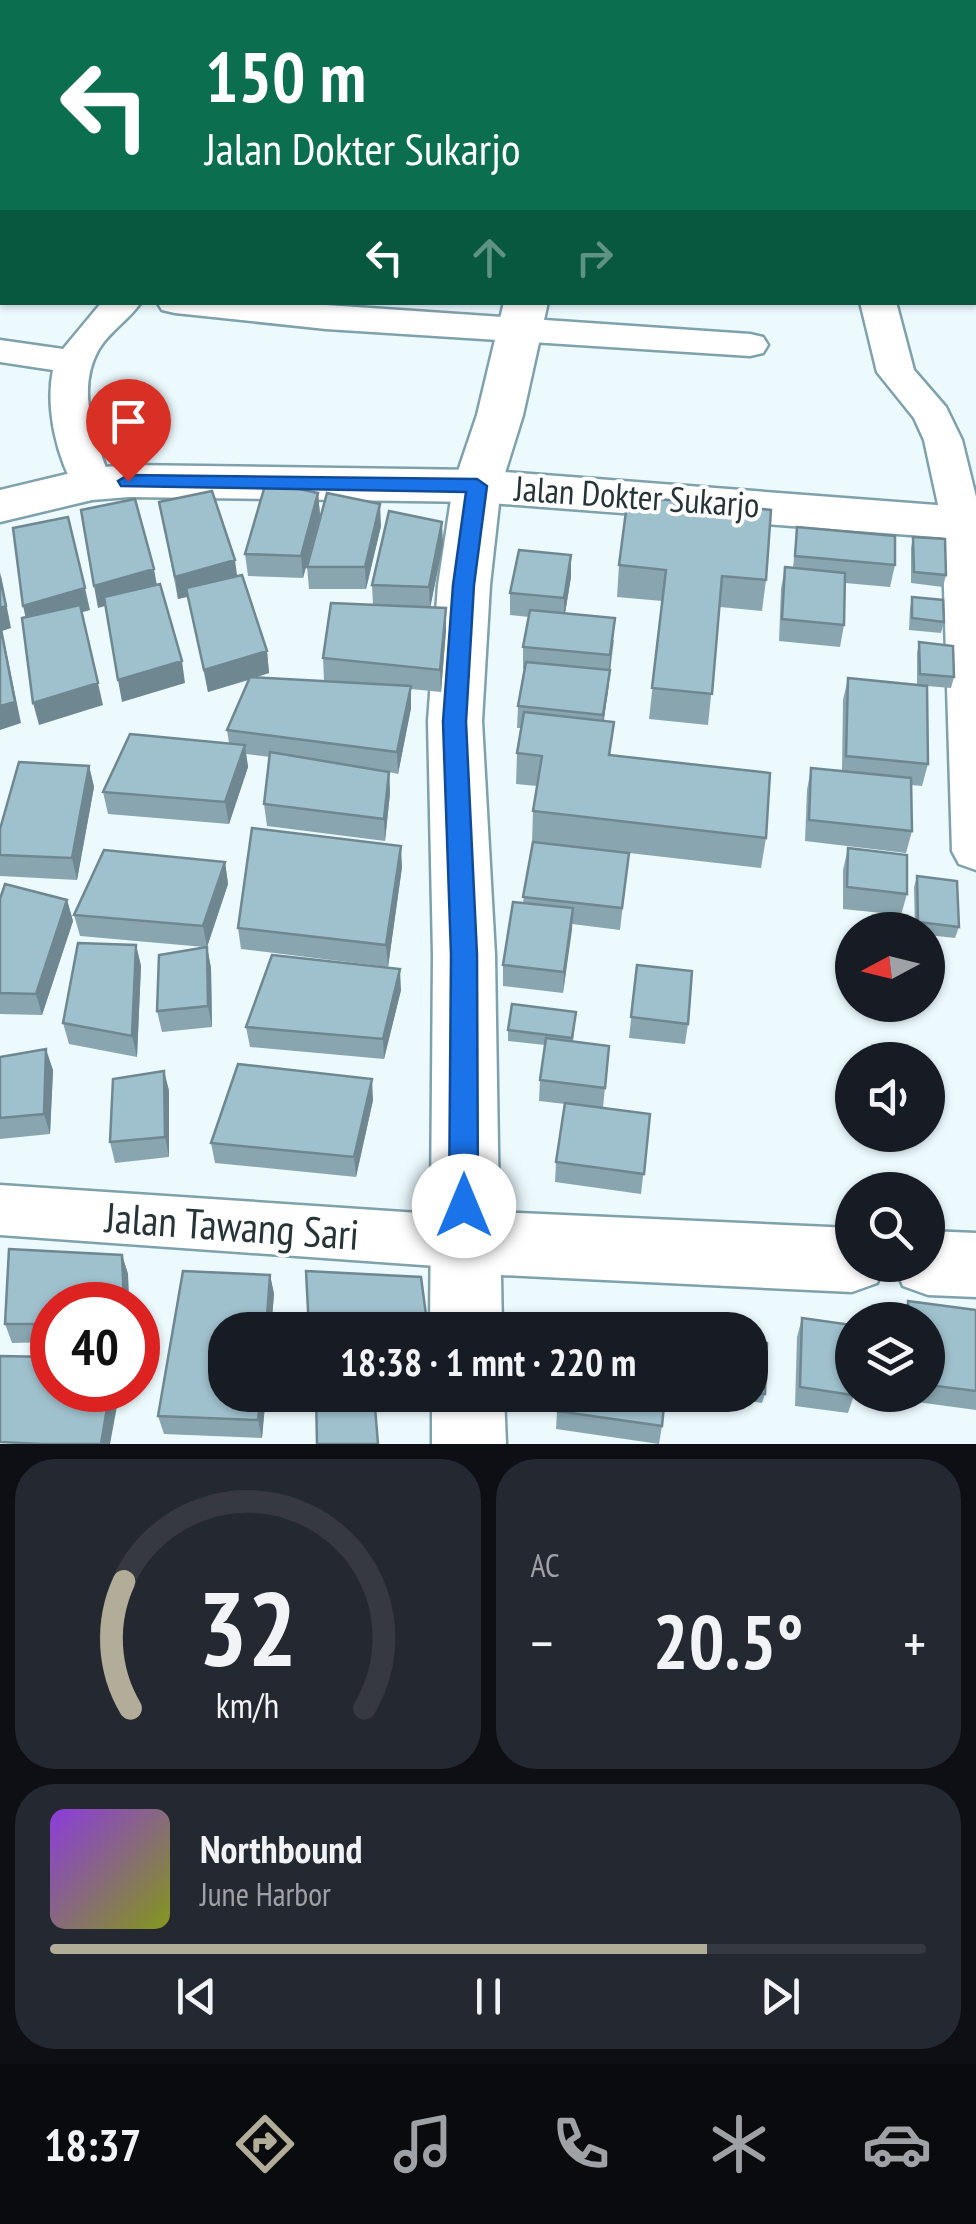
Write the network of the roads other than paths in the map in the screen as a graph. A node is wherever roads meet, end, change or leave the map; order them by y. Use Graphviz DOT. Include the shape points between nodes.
graph roads {
  1 [pos="120,305"];
  2 [pos="203,305"];
  3 [pos="879,305"];
  4 [pos="524,316"];
  5 [pos="750,344"];
  6 [pos="0,351"];
  7 [pos="71,360"];
  8 [pos="92,484"];
  9 [pos="477,486"];
  10 [pos="0,506"];
  11 [pos="969,524"];
  12 [pos="976,851"];
  13 [pos="0,1210"];
  14 [pos="464,1242"];
  15 [pos="835,1259"];
  16 [pos="945,1264"];
  17 [pos="976,1266"];
  18 [pos="466,1312"];
  19 [pos="468,1412"];
  20 [pos="469,1444"];
  1 -- 7 [label="street"];
  2 -- 4 [label="street" via="326,318"];
  3 -- 11 [label="street" via="896,372 932,415"];
  4 -- 5 [label="street"];
  4 -- 9 [label="street"];
  6 -- 7 [label="street"];
  7 -- 8 [label="street" via="68,399"];
  8 -- 9 [label="street, Jalan Dokter Sukarjo"];
  8 -- 10 [label="street, Jalan Dokter Sukarjo"];
  9 -- 11 [label="street, Jalan Dokter Sukarjo"];
  9 -- 14 [label="street" via="454,722 464,955"];
  11 -- 12 [label="street"];
  13 -- 14 [label="street, Jalan Tawang Sari"];
  14 -- 15 [label="street"];
  14 -- 18 [label="street"];
  16 -- 17 [label="street"];
  19 -- 20 [label="street"];
}
